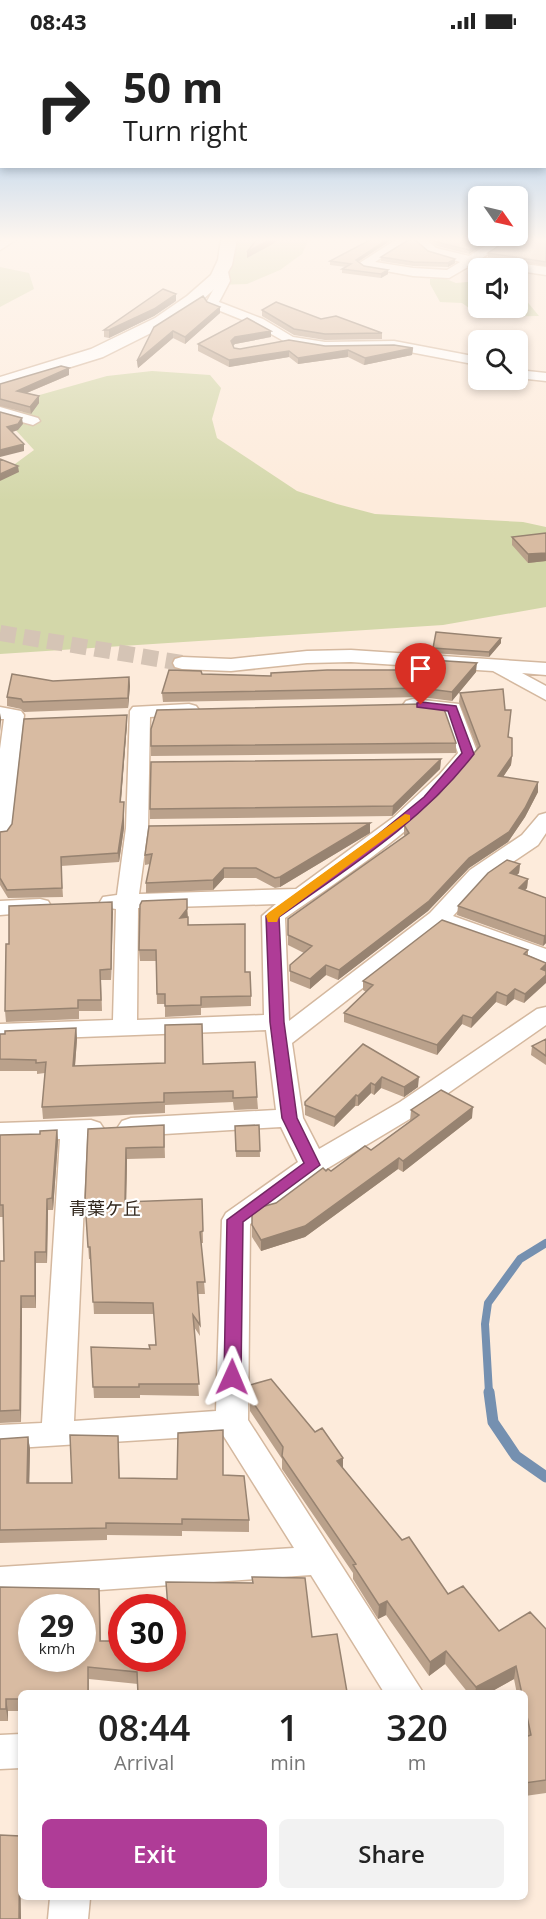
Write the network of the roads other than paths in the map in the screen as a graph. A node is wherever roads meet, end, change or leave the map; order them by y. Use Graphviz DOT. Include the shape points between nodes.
graph roads {
  1 [pos="152,327"];
  2 [pos="267,327"];
  3 [pos="289,340"];
  4 [pos="269,344"];
  5 [pos="468,360"];
  6 [pos="528,375"];
  7 [pos="546,377"];
  8 [pos="0,383"];
  9 [pos="0,411"];
  10 [pos="33,421"];
  11 [pos="182,663"];
  12 [pos="495,665"];
  13 [pos="546,669"];
  14 [pos="546,694"];
  15 [pos="398,705"];
  16 [pos="210,709"];
  17 [pos="140,715"];
  18 [pos="117,716"];
  19 [pos="7,717"];
  20 [pos="36,719"];
  21 [pos="162,764"];
  22 [pos="139,765"];
  23 [pos="546,819"];
  24 [pos="363,824"];
  25 [pos="398,824"];
  26 [pos="137,828"];
  27 [pos="161,828"];
  28 [pos="0,832"];
  29 [pos="301,896"];
  30 [pos="127,901"];
  31 [pos="93,903"];
  32 [pos="58,905"];
  33 [pos="0,908"];
  34 [pos="438,918"];
  35 [pos="546,957"];
  36 [pos="546,1014"];
  37 [pos="125,1029"];
  38 [pos="278,1031"];
  39 [pos="0,1032"];
  40 [pos="290,1118"];
  41 [pos="74,1130"];
  42 [pos="0,1132"];
  43 [pos="313,1165"];
  44 [pos="232,1422"];
  45 [pos="57,1435"];
  46 [pos="0,1437"];
  47 [pos="321,1560"];
  48 [pos="0,1582"];
  49 [pos="403,1690"];
  50 [pos="18,1751"];
  51 [pos="0,1752"];
  52 [pos="70,1900"];
  53 [pos="68,1919"];
  1 -- 8 [label="street" via="98,352"];
  2 -- 3 [label="street"];
  3 -- 4 [label="street"];
  3 -- 5 [label="street" via="325,346 394,345"];
  6 -- 7 [label="street"];
  9 -- 10 [label="street"];
  11 -- 12 [label="street" via="231,665 351,656"];
  12 -- 13 [label="street"];
  12 -- 14 [label="street"];
  15 -- 25 [label="street" via="453,708 468,754 450,762 428,800"];
  16 -- 17 [label="street" via="140,711"];
  17 -- 18 [label="street"];
  17 -- 22 [label="street"];
  19 -- 20 [label="street"];
  19 -- 28 [label="street"];
  21 -- 22 [label="street"];
  22 -- 26 [label="street"];
  23 -- 34 [label="street" via="530,840 478,875"];
  24 -- 25 [label="street"];
  25 -- 29 [label="street"];
  26 -- 27 [label="street"];
  26 -- 30 [label="street"];
  29 -- 30 [label="street"];
  29 -- 38 [label="street" via="273,916"];
  30 -- 31 [label="street"];
  30 -- 37 [label="street"];
  32 -- 33 [label="street"];
  34 -- 35 [label="street"];
  34 -- 38 [label="street"];
  36 -- 43 [label="street" via="409,1108"];
  37 -- 38 [label="street"];
  37 -- 39 [label="street"];
  38 -- 40 [label="street"];
  40 -- 41 [label="street"];
  40 -- 43 [label="street"];
  41 -- 42 [label="street"];
  41 -- 45 [label="street"];
  43 -- 44 [label="street" via="236,1220"];
  44 -- 45 [label="street"];
  44 -- 47 [label="street"];
  45 -- 46 [label="street"];
  47 -- 48 [label="street"];
  47 -- 49 [label="street"];
  50 -- 51 [label="street"];
  52 -- 53 [label="street"];
}
